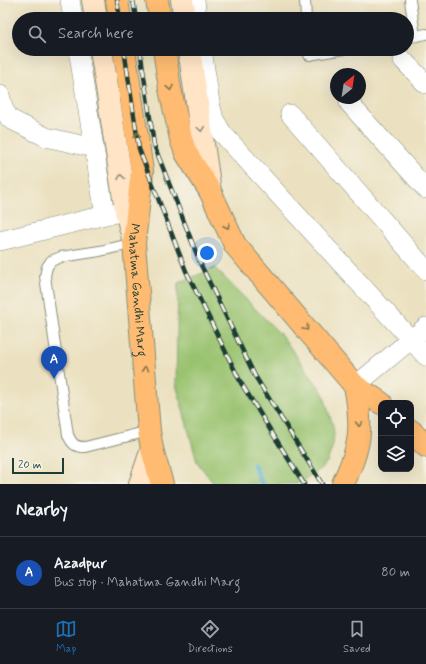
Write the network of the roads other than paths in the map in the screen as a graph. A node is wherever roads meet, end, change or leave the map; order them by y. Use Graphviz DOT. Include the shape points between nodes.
graph roads {
  1 [pos="70,0"];
  2 [pos="93,0"];
  3 [pos="117,0"];
  4 [pos="157,0"];
  5 [pos="182,0"];
  6 [pos="195,0"];
  7 [pos="305,0"];
  8 [pos="410,0"];
  9 [pos="73,12"];
  10 [pos="95,12"];
  11 [pos="119,12"];
  12 [pos="159,12"];
  13 [pos="184,12"];
  14 [pos="196,12"];
  15 [pos="306,12"];
  16 [pos="410,12"];
  17 [pos="426,34"];
  18 [pos="414,36"];
  19 [pos="79,56"];
  20 [pos="102,56"];
  21 [pos="125,56"];
  22 [pos="165,56"];
  23 [pos="190,56"];
  24 [pos="203,56"];
  25 [pos="403,60"];
  26 [pos="426,84"];
  27 [pos="0,95"];
  28 [pos="350,104"];
  29 [pos="290,114"];
  30 [pos="5,119"];
  31 [pos="94,148"];
  32 [pos="426,189"];
  33 [pos="210,191"];
  34 [pos="115,213"];
  35 [pos="0,241"];
  36 [pos="134,243"];
  37 [pos="426,270"];
  38 [pos="426,327"];
  39 [pos="412,340"];
  40 [pos="426,356"];
  41 [pos="355,386"];
  42 [pos="378,400"];
  43 [pos="414,434"];
  44 [pos="151,440"];
  45 [pos="426,446"];
  46 [pos="139,484"];
  47 [pos="162,484"];
  48 [pos="344,484"];
  1 -- 9 [label="street"];
  2 -- 10 [label="main road"];
  3 -- 11 [label="main road"];
  4 -- 12 [label="main road"];
  5 -- 13 [label="main road"];
  6 -- 14 [label="street"];
  7 -- 15 [label="lane"];
  8 -- 16 [label="lane"];
  17 -- 18 [label="lane"];
  19 -- 31 [label="street"];
  34 -- 20 [label="main road, Mahatma Gandhi Marg, one-way"];
  36 -- 21 [label="main road, one-way" via="142,171"];
  22 -- 33 [label="main road, one-way" via="181,139 186,153"];
  23 -- 33 [label="main road, one-way"];
  24 -- 39 [label="street" via="210,104 214,119 222,133"];
  25 -- 26 [label="street"];
  27 -- 30 [label="street"];
  28 -- 32 [label="street"];
  29 -- 37 [label="street"];
  30 -- 31 [label="street" via="46,136"];
  31 -- 34 [label="street"];
  33 -- 41 [label="main road, one-way" via="235,245"];
  34 -- 35 [label="street"];
  34 -- 36 [label="main road, Mahatma Gandhi Marg"];
  44 -- 36 [label="main road, Mahatma Gandhi Marg, one-way"];
  36 -- 44 [label="lane" via="61,256 51,262 45,276 71,442 77,447 85,447"];
  38 -- 39 [label="street"];
  39 -- 40 [label="street"];
  39 -- 41 [label="street"];
  41 -- 42 [label="main road"];
  41 -- 48 [label="main road, one-way" via="359,433"];
  43 -- 45 [label="main road"];
  44 -- 46 [label="main road"];
  44 -- 47 [label="main road, Mahatma Gandhi Marg"];
}
